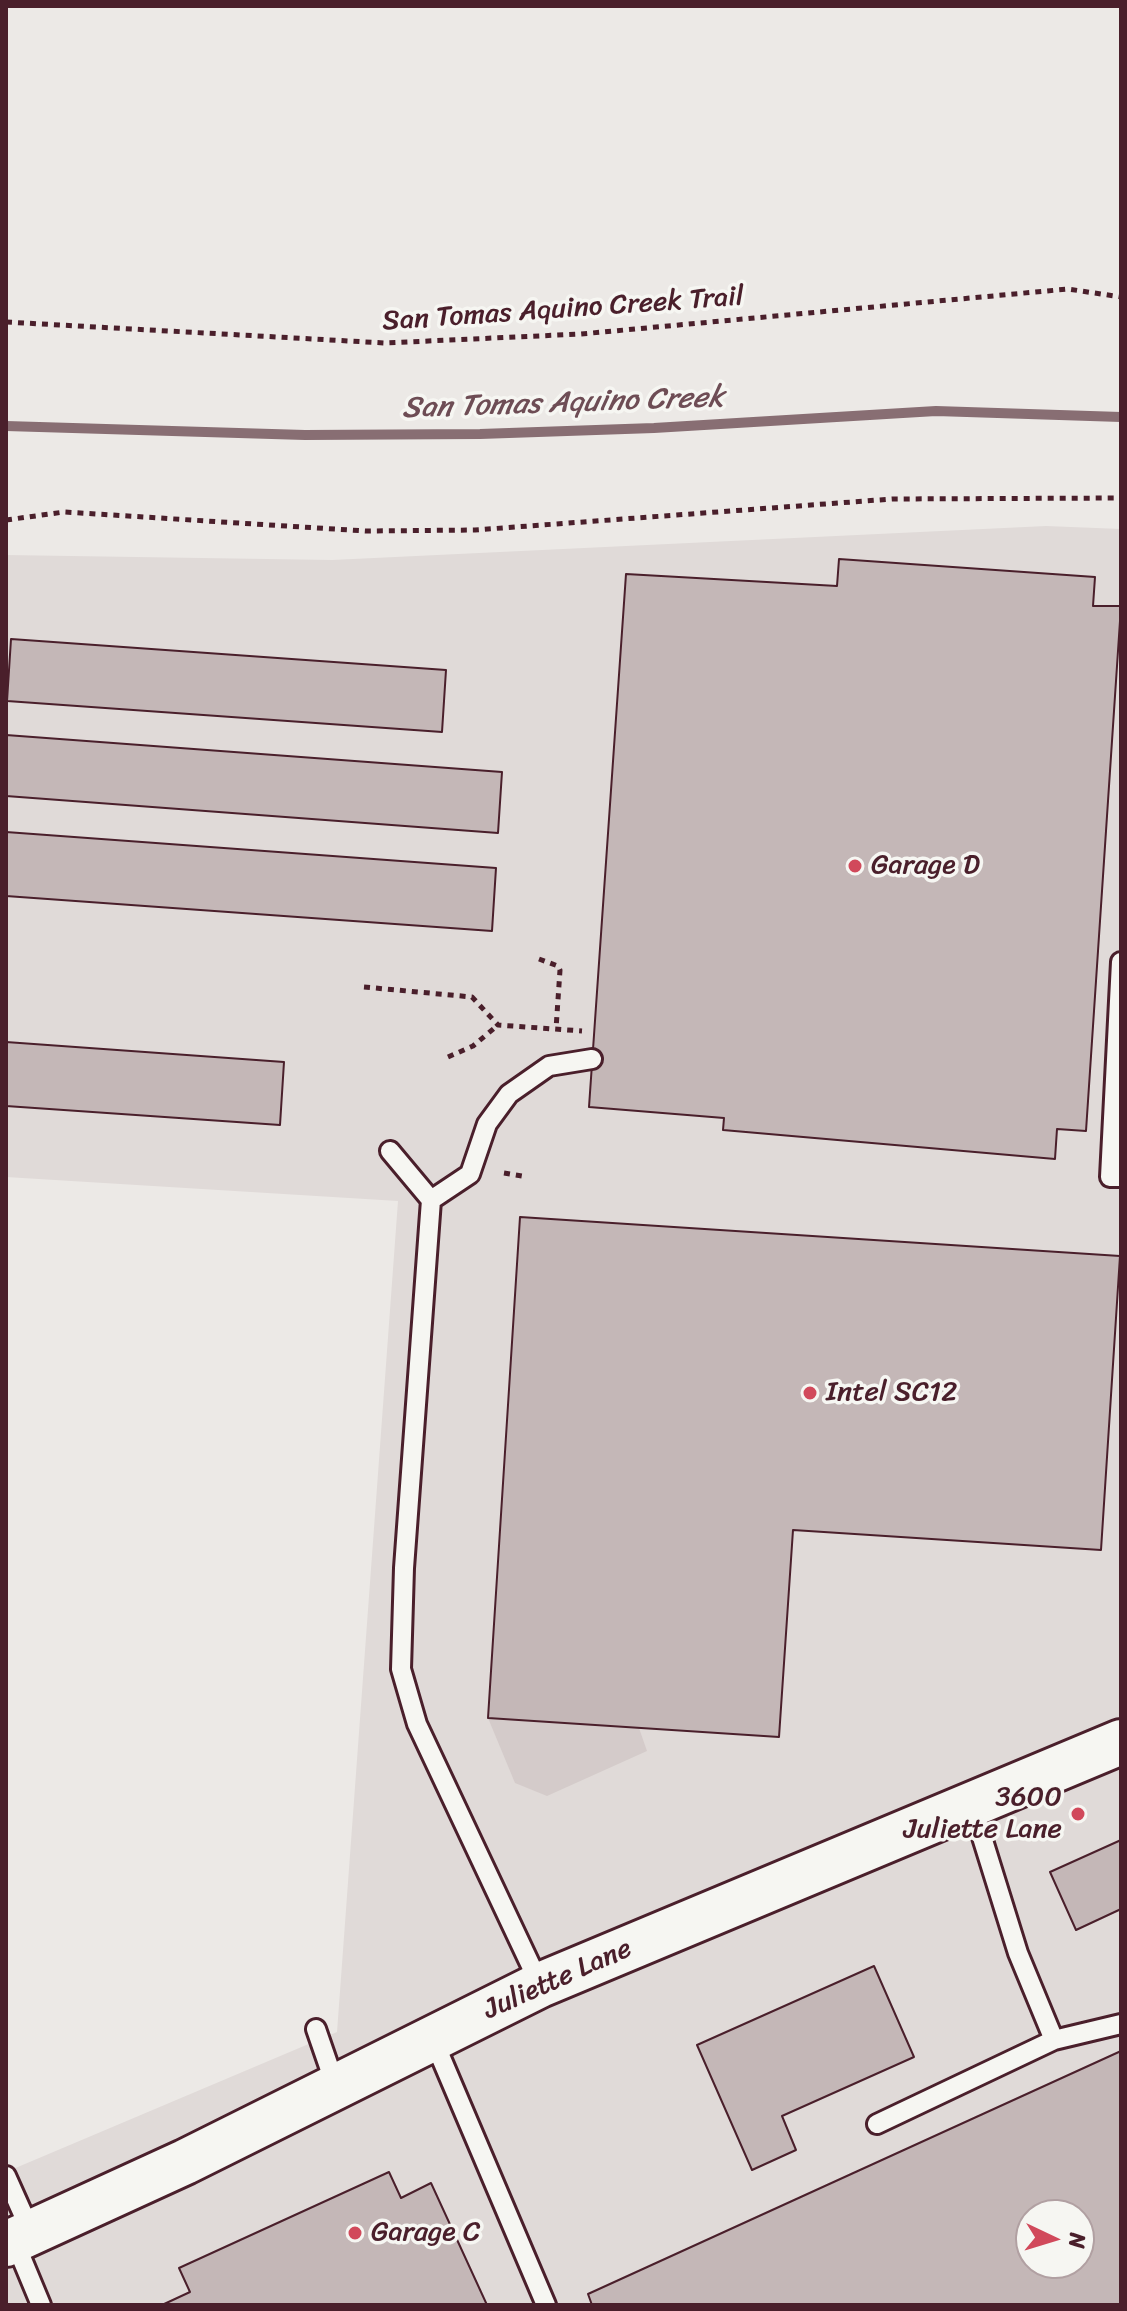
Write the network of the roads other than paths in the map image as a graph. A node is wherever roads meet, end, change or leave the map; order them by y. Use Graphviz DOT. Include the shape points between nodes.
graph roads {
  1 [pos="1121,962"];
  2 [pos="592,1059"];
  3 [pos="390,1151"];
  4 [pos="1121,1177"];
  5 [pos="431,1200"];
  6 [pos="1121,1742"];
  7 [pos="972,1805"];
  8 [pos="540,1985"];
  9 [pos="1121,2024"];
  10 [pos="316,2029"];
  11 [pos="433,2039"];
  12 [pos="1054,2040"];
  13 [pos="336,2087"];
  14 [pos="877,2124"];
  15 [pos="6,2176"];
  16 [pos="17,2239"];
  17 [pos="41,2305"];
  18 [pos="546,2305"];
  1 -- 4 [label="lane" via="1110,1177"];
  2 -- 5 [label="lane" via="549,1066 509,1094 487,1124 470,1174"];
  3 -- 5 [label="lane"];
  5 -- 8 [label="lane" via="401,1669 417,1724"];
  6 -- 7 [label="street, Juliette Lane"];
  7 -- 8 [label="street, Juliette Lane"];
  7 -- 12 [label="lane" via="1018,1953"];
  8 -- 11 [label="street, Juliette Lane"];
  9 -- 12 [label="lane"];
  10 -- 13 [label="lane"];
  11 -- 13 [label="street, Juliette Lane"];
  11 -- 18 [label="lane"];
  12 -- 14 [label="lane"];
  13 -- 16 [label="street, Juliette Lane"];
  15 -- 16 [label="lane"];
  16 -- 17 [label="lane"];
}
